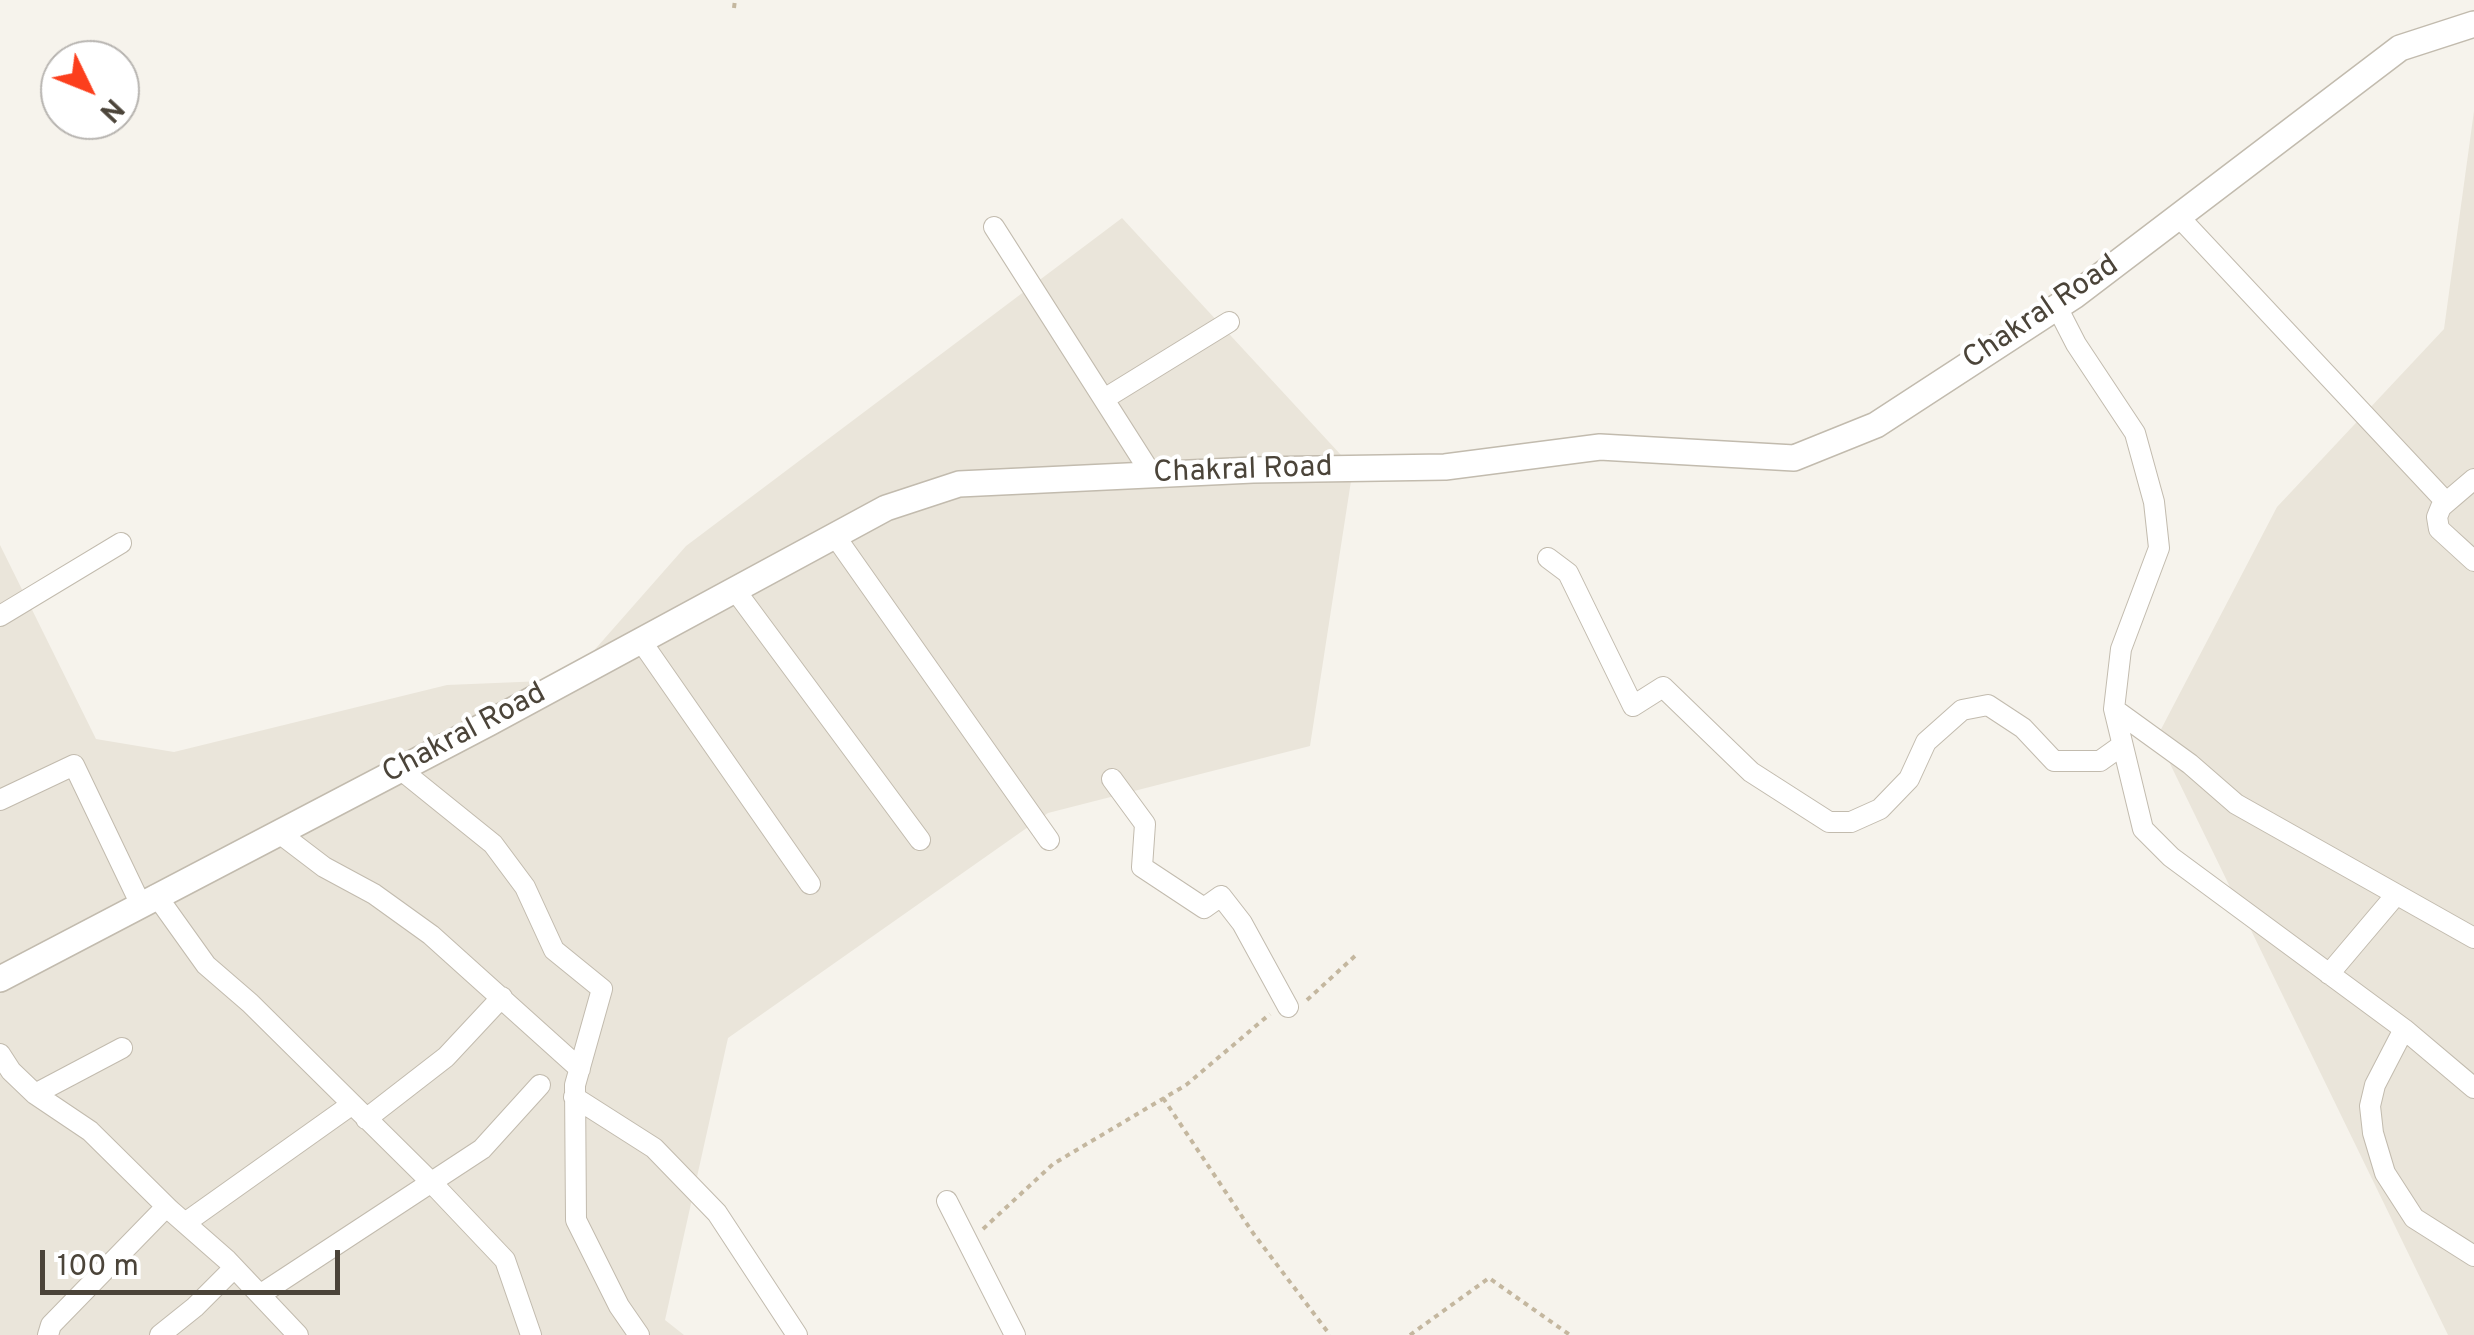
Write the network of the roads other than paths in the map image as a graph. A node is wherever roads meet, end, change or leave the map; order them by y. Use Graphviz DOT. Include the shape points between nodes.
graph roads {
  1 [pos="2474,24"];
  2 [pos="2179,217"];
  3 [pos="994,227"];
  4 [pos="2056,307"];
  5 [pos="1229,322"];
  6 [pos="1104,399"];
  7 [pos="1152,475"];
  8 [pos="2474,479"];
  9 [pos="2446,502"];
  10 [pos="834,536"];
  11 [pos="122,543"];
  12 [pos="1548,558"];
  13 [pos="2474,561"];
  14 [pos="735,590"];
  15 [pos="0,616"];
  16 [pos="641,641"];
  17 [pos="2114,710"];
  18 [pos="2122,746"];
  19 [pos="400,770"];
  20 [pos="1112,779"];
  21 [pos="0,800"];
  22 [pos="278,832"];
  23 [pos="920,840"];
  24 [pos="1048,840"];
  25 [pos="810,884"];
  26 [pos="2395,896"];
  27 [pos="148,899"];
  28 [pos="2474,938"];
  29 [pos="2329,974"];
  30 [pos="0,979"];
  31 [pos="502,997"];
  32 [pos="1288,1007"];
  33 [pos="2404,1030"];
  34 [pos="122,1048"];
  35 [pos="0,1054"];
  36 [pos="580,1069"];
  37 [pos="540,1084"];
  38 [pos="2474,1088"];
  39 [pos="35,1094"];
  40 [pos="574,1097"];
  41 [pos="358,1112"];
  42 [pos="432,1182"];
  43 [pos="946,1201"];
  44 [pos="166,1206"];
  45 [pos="185,1223"];
  46 [pos="2474,1256"];
  47 [pos="234,1268"];
  48 [pos="261,1294"];
  49 [pos="48,1335"];
  50 [pos="160,1335"];
  51 [pos="298,1335"];
  52 [pos="531,1335"];
  53 [pos="639,1335"];
  54 [pos="797,1335"];
  55 [pos="1014,1335"];
  1 -- 2 [label="street, Chakral Road" via="2400,48"];
  2 -- 4 [label="street, Chakral Road"];
  2 -- 9 [label="street"];
  3 -- 6 [label="street"];
  4 -- 7 [label="street, Chakral Road" via="1876,424 1794,458 1600,447 1445,466"];
  4 -- 17 [label="street" via="2135,433 2154,502 2159,548 2121,649"];
  5 -- 6 [label="street"];
  6 -- 7 [label="street"];
  7 -- 10 [label="street, Chakral Road" via="959,484 886,508"];
  8 -- 9 [label="street"];
  9 -- 13 [label="street" via="2439,529"];
  10 -- 14 [label="street, Chakral Road"];
  10 -- 24 [label="street"];
  11 -- 15 [label="street"];
  12 -- 18 [label="street" via="1568,573 1633,706 1663,687 1750,772 1829,822 1851,822 1880,809 1908,779 1926,742 1962,710 1988,705 2023,728 2054,761 2100,761"];
  14 -- 16 [label="street, Chakral Road"];
  14 -- 23 [label="street"];
  16 -- 19 [label="street, Chakral Road"];
  16 -- 25 [label="street"];
  17 -- 18 [label="street"];
  17 -- 26 [label="street" via="2236,804"];
  18 -- 29 [label="street" via="2143,829 2170,857"];
  19 -- 22 [label="street, Chakral Road"];
  19 -- 36 [label="street" via="493,844 525,888 554,950 602,990"];
  20 -- 32 [label="street" via="1145,824 1142,866 1204,908 1222,896"];
  21 -- 27 [label="street" via="74,765"];
  22 -- 27 [label="street, Chakral Road"];
  22 -- 31 [label="street" via="374,894"];
  26 -- 28 [label="street"];
  26 -- 29 [label="street"];
  27 -- 30 [label="street, Chakral Road"];
  27 -- 41 [label="street" via="206,965"];
  29 -- 33 [label="street"];
  31 -- 36 [label="street"];
  31 -- 41 [label="street" via="446,1057"];
  33 -- 38 [label="street"];
  33 -- 46 [label="street" via="2370,1106 2385,1173 2414,1218"];
  34 -- 39 [label="street"];
  35 -- 39 [label="street"];
  36 -- 40 [label="street"];
  37 -- 42 [label="street" via="482,1149"];
  39 -- 44 [label="street" via="90,1131"];
  40 -- 53 [label="street" via="576,1220"];
  40 -- 54 [label="street" via="654,1148 717,1213"];
  41 -- 42 [label="street"];
  41 -- 45 [label="street"];
  42 -- 48 [label="street"];
  42 -- 52 [label="street" via="505,1260"];
  43 -- 55 [label="street"];
  44 -- 45 [label="street"];
  44 -- 49 [label="street"];
  45 -- 47 [label="street"];
  47 -- 48 [label="street"];
  47 -- 50 [label="street"];
  48 -- 51 [label="street"];
}
